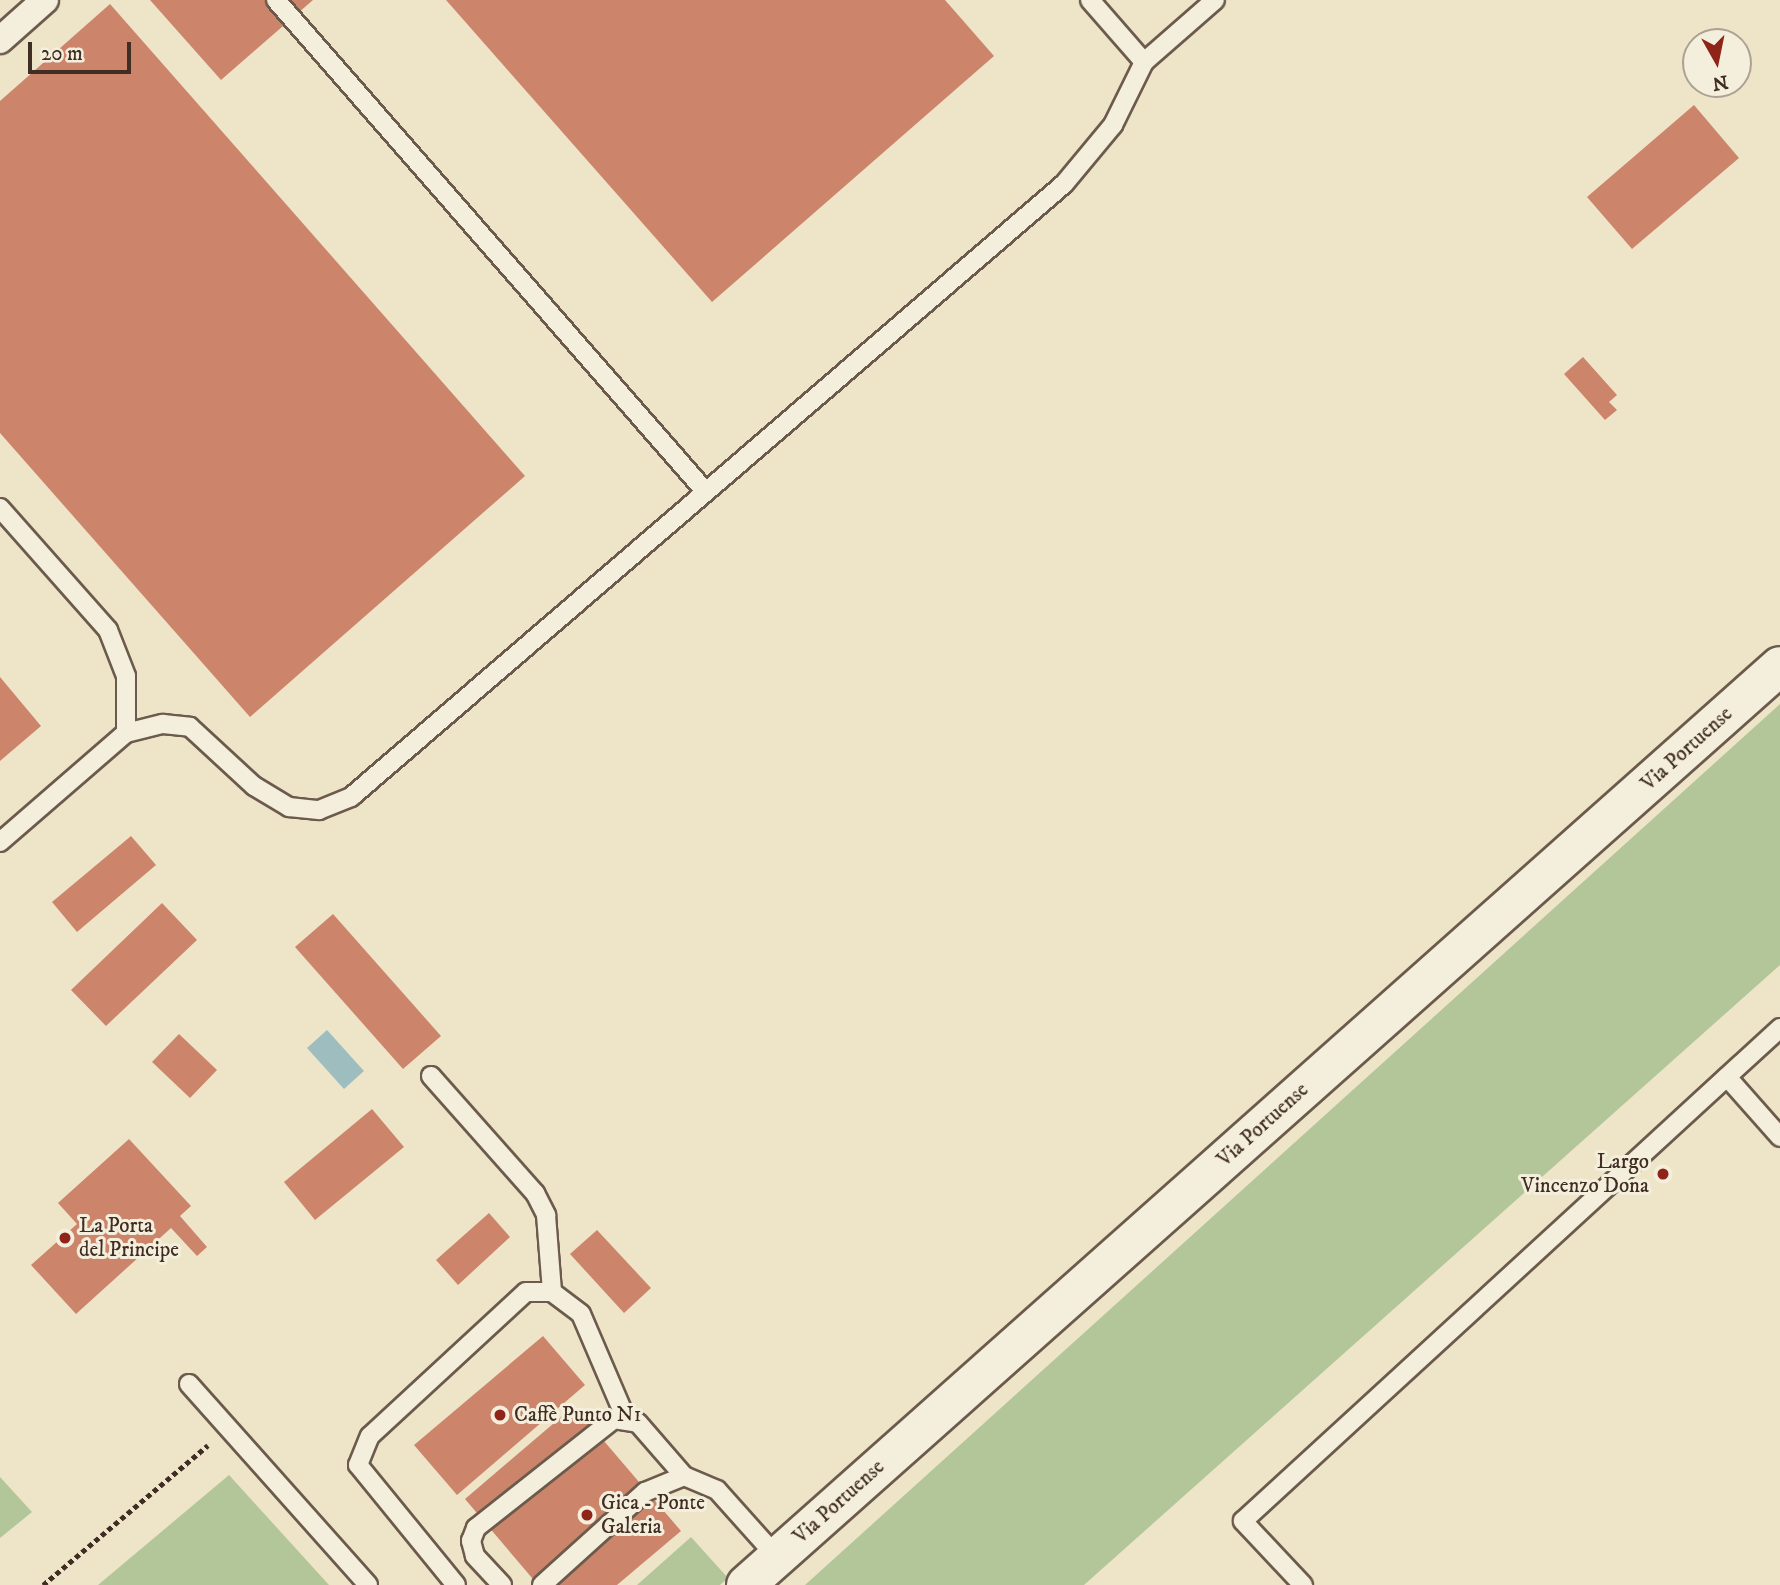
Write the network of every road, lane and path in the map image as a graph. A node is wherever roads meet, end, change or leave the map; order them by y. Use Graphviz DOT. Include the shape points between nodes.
graph roads {
  1 [pos="45,0"];
  2 [pos="276,0"];
  3 [pos="1090,0"];
  4 [pos="1215,0"];
  5 [pos="0,40"];
  6 [pos="1144,62"];
  7 [pos="706,492"];
  8 [pos="0,508"];
  9 [pos="1780,666"];
  10 [pos="126,733"];
  11 [pos="0,842"];
  12 [pos="1780,1028"];
  13 [pos="431,1076"];
  14 [pos="1727,1077"];
  15 [pos="1780,1137"];
  16 [pos="552,1292"];
  17 [pos="190,1384"];
  18 [pos="626,1419"];
  19 [pos="228,1427"];
  20 [pos="684,1476"];
  21 [pos="778,1557"];
  22 [pos="43,1585"];
  23 [pos="368,1585"];
  24 [pos="456,1585"];
  25 [pos="502,1585"];
  26 [pos="542,1585"];
  27 [pos="746,1585"];
  28 [pos="1303,1585"];
  1 -- 5 [label="street"];
  2 -- 7 [label="lane"];
  3 -- 6 [label="lane"];
  4 -- 6 [label="lane"];
  6 -- 7 [label="lane" via="1113,125 1077,172"];
  7 -- 10 [label="lane" via="335,807 307,811 272,798 206,738 182,724"];
  8 -- 10 [label="lane" via="108,631 126,676"];
  9 -- 21 [label="street, Via Portuense"];
  10 -- 11 [label="lane"];
  12 -- 14 [label="lane"];
  13 -- 16 [label="lane" via="535,1192 546,1215"];
  14 -- 15 [label="lane"];
  14 -- 28 [label="lane" via="1243,1521"];
  16 -- 18 [label="lane" via="580,1314"];
  16 -- 24 [label="lane" via="526,1292 370,1436 358,1465"];
  17 -- 19 [label="lane"];
  18 -- 20 [label="lane" via="638,1423"];
  18 -- 25 [label="lane" via="614,1419 476,1528 471,1541 475,1556"];
  19 -- 22 [label="path"];
  19 -- 23 [label="lane"];
  20 -- 21 [label="lane" via="716,1490"];
  20 -- 26 [label="lane" via="645,1492"];
  21 -- 27 [label="street, Via Portuense"];
}
